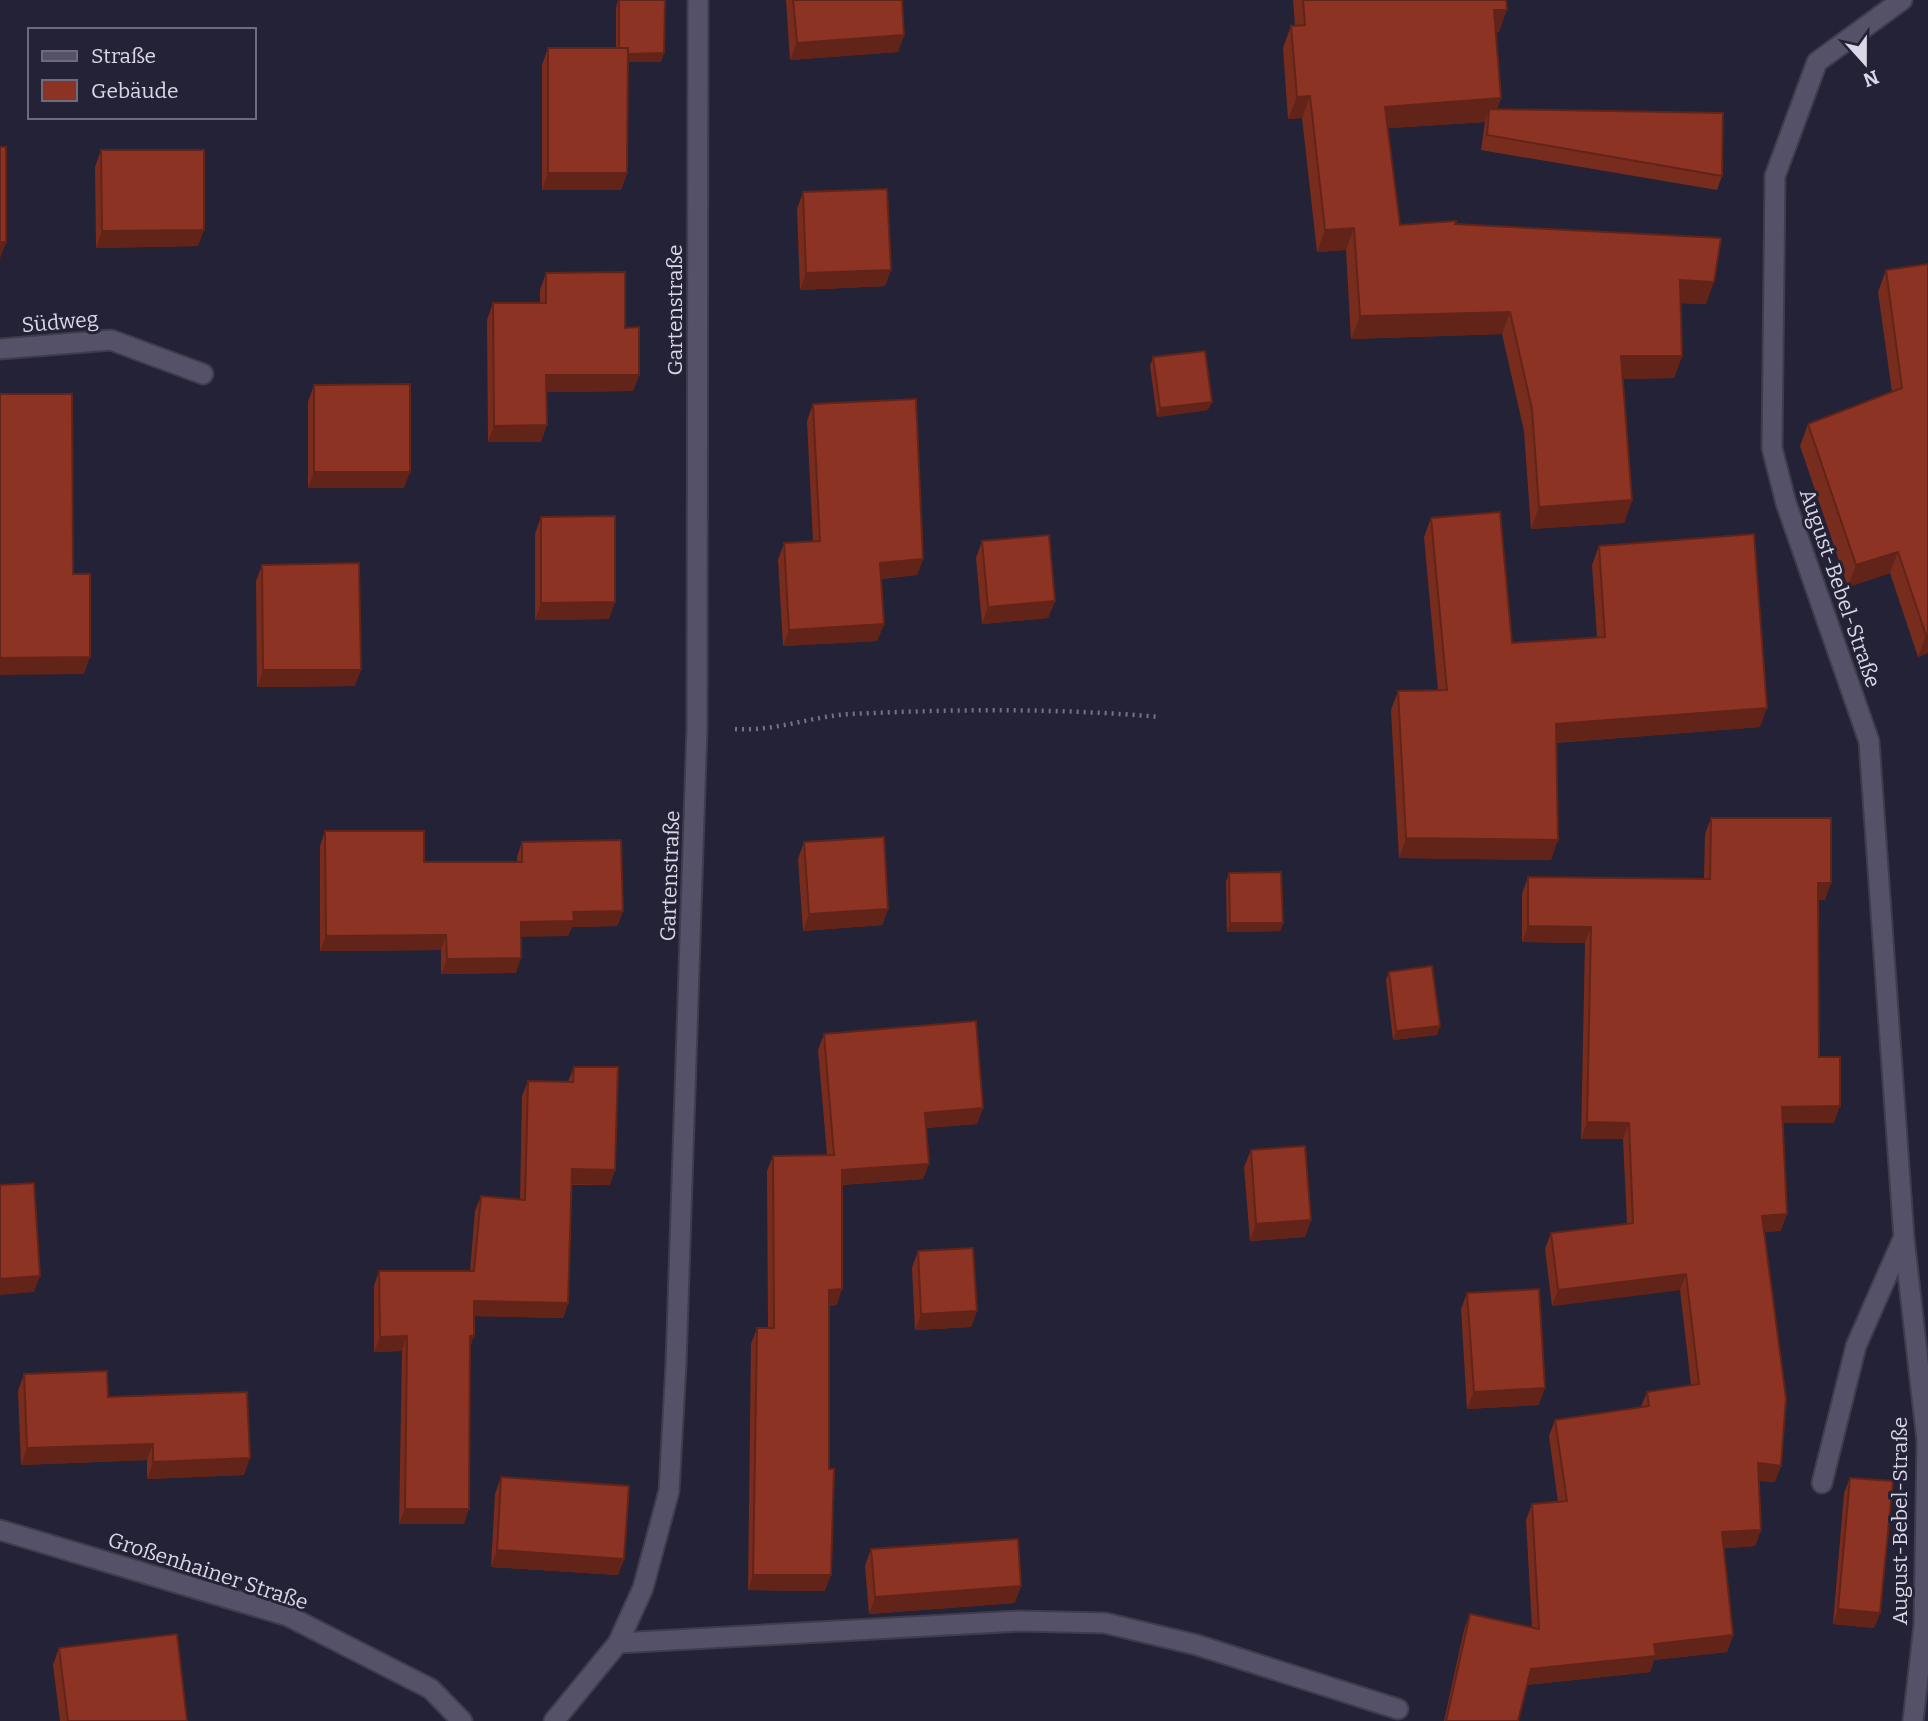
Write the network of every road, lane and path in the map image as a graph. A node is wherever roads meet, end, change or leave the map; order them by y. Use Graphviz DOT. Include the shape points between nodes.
graph roads {
  1 [pos="698,0"];
  2 [pos="1902,0"];
  3 [pos="0,349"];
  4 [pos="203,374"];
  5 [pos="1160,717"];
  6 [pos="697,727"];
  7 [pos="1904,1238"];
  8 [pos="1822,1483"];
  9 [pos="0,1530"];
  10 [pos="618,1643"];
  11 [pos="1398,1709"];
  12 [pos="462,1721"];
  13 [pos="554,1721"];
  14 [pos="1913,1721"];
  1 -- 6 [label="street, Gartenstraße"];
  2 -- 7 [label="street, August-Bebel-Straße" via="1817,62 1775,176 1772,448 1786,503 1868,741"];
  3 -- 4 [label="street, Südweg" via="111,340"];
  5 -- 6 [label="path" via="952,711 847,714 752,730"];
  6 -- 10 [label="street, Gartenstraße" via="669,1491 643,1588"];
  7 -- 8 [label="street, August-Bebel-Straße" via="1856,1346"];
  7 -- 14 [label="street, August-Bebel-Straße" via="1927,1441 1924,1625"];
  9 -- 12 [label="street, Großenhainer Straße" via="288,1616 431,1689"];
  10 -- 11 [label="street" via="1020,1621 1105,1623 1197,1645"];
  10 -- 13 [label="street, Gartenstraße"];
}
